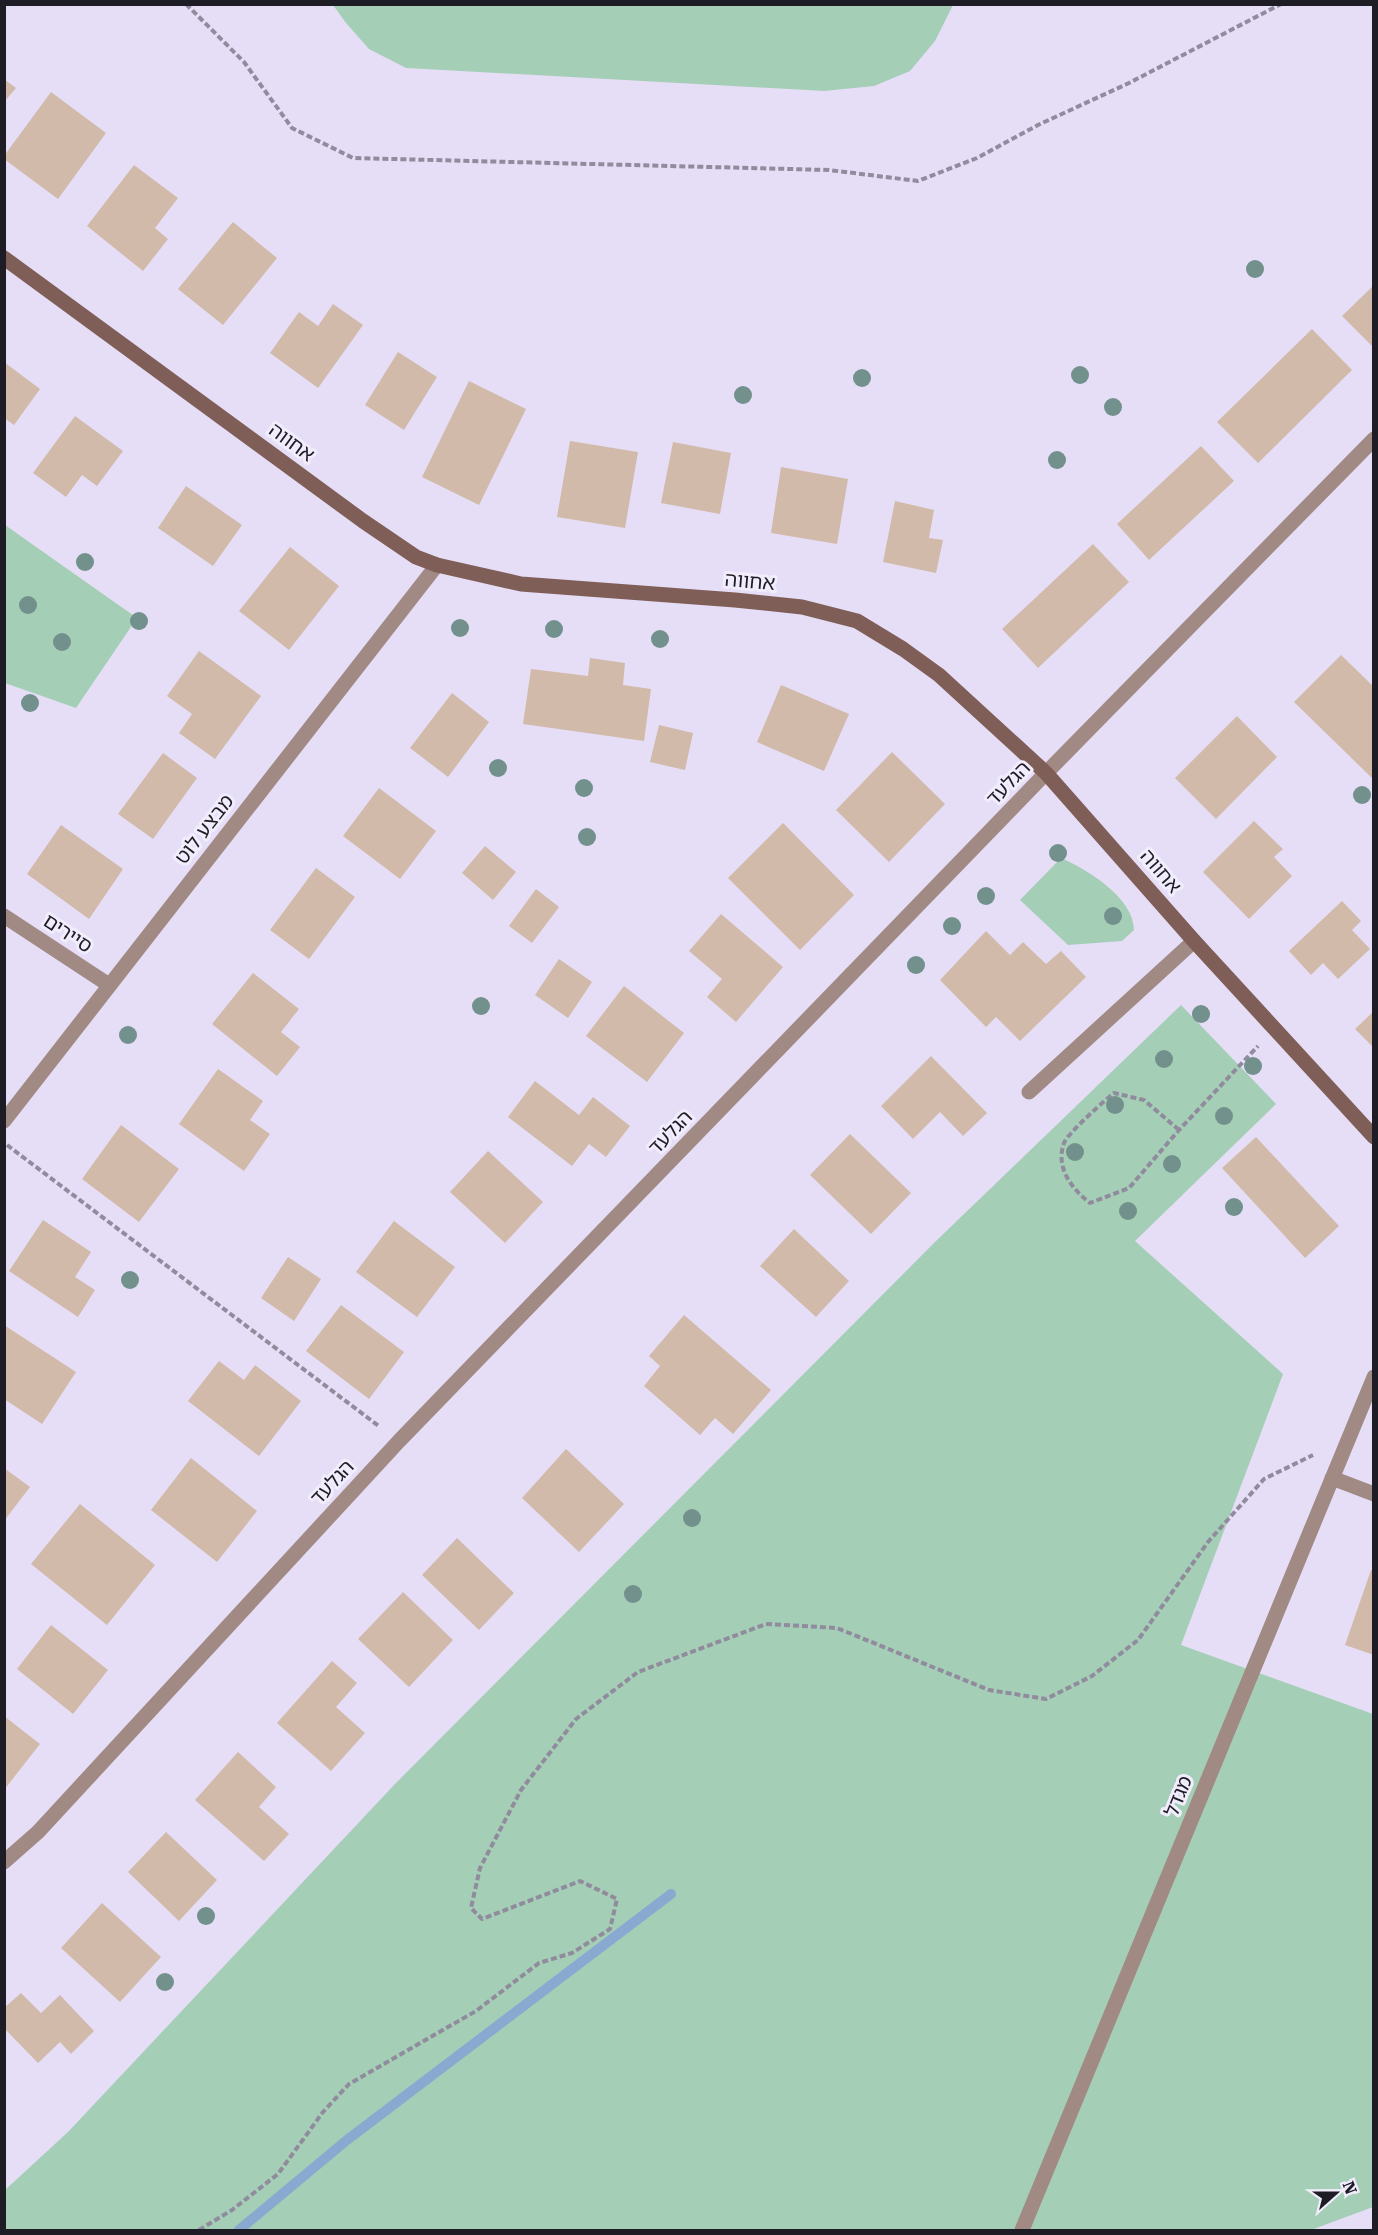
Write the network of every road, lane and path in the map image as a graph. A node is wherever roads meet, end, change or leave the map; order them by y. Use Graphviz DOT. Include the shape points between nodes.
graph roads {
  1 [pos="186,4"];
  2 [pos="1281,4"];
  3 [pos="4,258"];
  4 [pos="1374,439"];
  5 [pos="437,564"];
  6 [pos="1046,773"];
  7 [pos="4,916"];
  8 [pos="1194,941"];
  9 [pos="109,985"];
  10 [pos="1275,1028"];
  11 [pos="1029,1092"];
  12 [pos="4,1121"];
  13 [pos="1179,1130"];
  14 [pos="1374,1137"];
  15 [pos="4,1143"];
  16 [pos="1374,1377"];
  17 [pos="1348,1438"];
  18 [pos="399,1441"];
  19 [pos="1332,1478"];
  20 [pos="1374,1494"];
  21 [pos="4,1862"];
  22 [pos="199,2230"];
  23 [pos="1022,2230"];
  1 -- 2 [label="path" via="244,62 292,128 353,158 829,170 918,181 977,158"];
  3 -- 5 [label="street, אחווה" via="363,521 416,557"];
  4 -- 6 [label="street, הגלעד"];
  5 -- 6 [label="street, אחווה" via="521,584 735,600 802,608 857,621 939,675"];
  5 -- 9 [label="street, מבצע לוט"];
  6 -- 8 [label="street, אחווה"];
  6 -- 18 [label="street, הגלעד"];
  7 -- 9 [label="street, סיירים"];
  8 -- 10 [label="street, אחווה"];
  8 -- 11 [label="street"];
  9 -- 12 [label="street, מבצע לוט"];
  10 -- 13 [label="path"];
  10 -- 14 [label="street, אחווה"];
  13 -- 13 [label="path" via="1144,1100 1114,1093 1065,1143 1062,1167 1074,1190 1090,1203 1129,1188"];
  15 -- 18 [label="path"];
  16 -- 17 [label="street, מגדל"];
  17 -- 19 [label="street, מגדל"];
  17 -- 22 [label="path" via="1264,1479 1208,1542 1138,1640 1092,1676 1046,1698 989,1690 837,1628 765,1624 638,1672 576,1719 521,1790 480,1869 471,1908 482,1919 580,1881 617,1899 610,1929 573,1953 539,1963 476,2010 349,2084 323,2112 279,2174"];
  18 -- 21 [label="street, הגלעד" via="38,1832"];
  19 -- 20 [label="street"];
  19 -- 23 [label="street, מגדל"];
}
